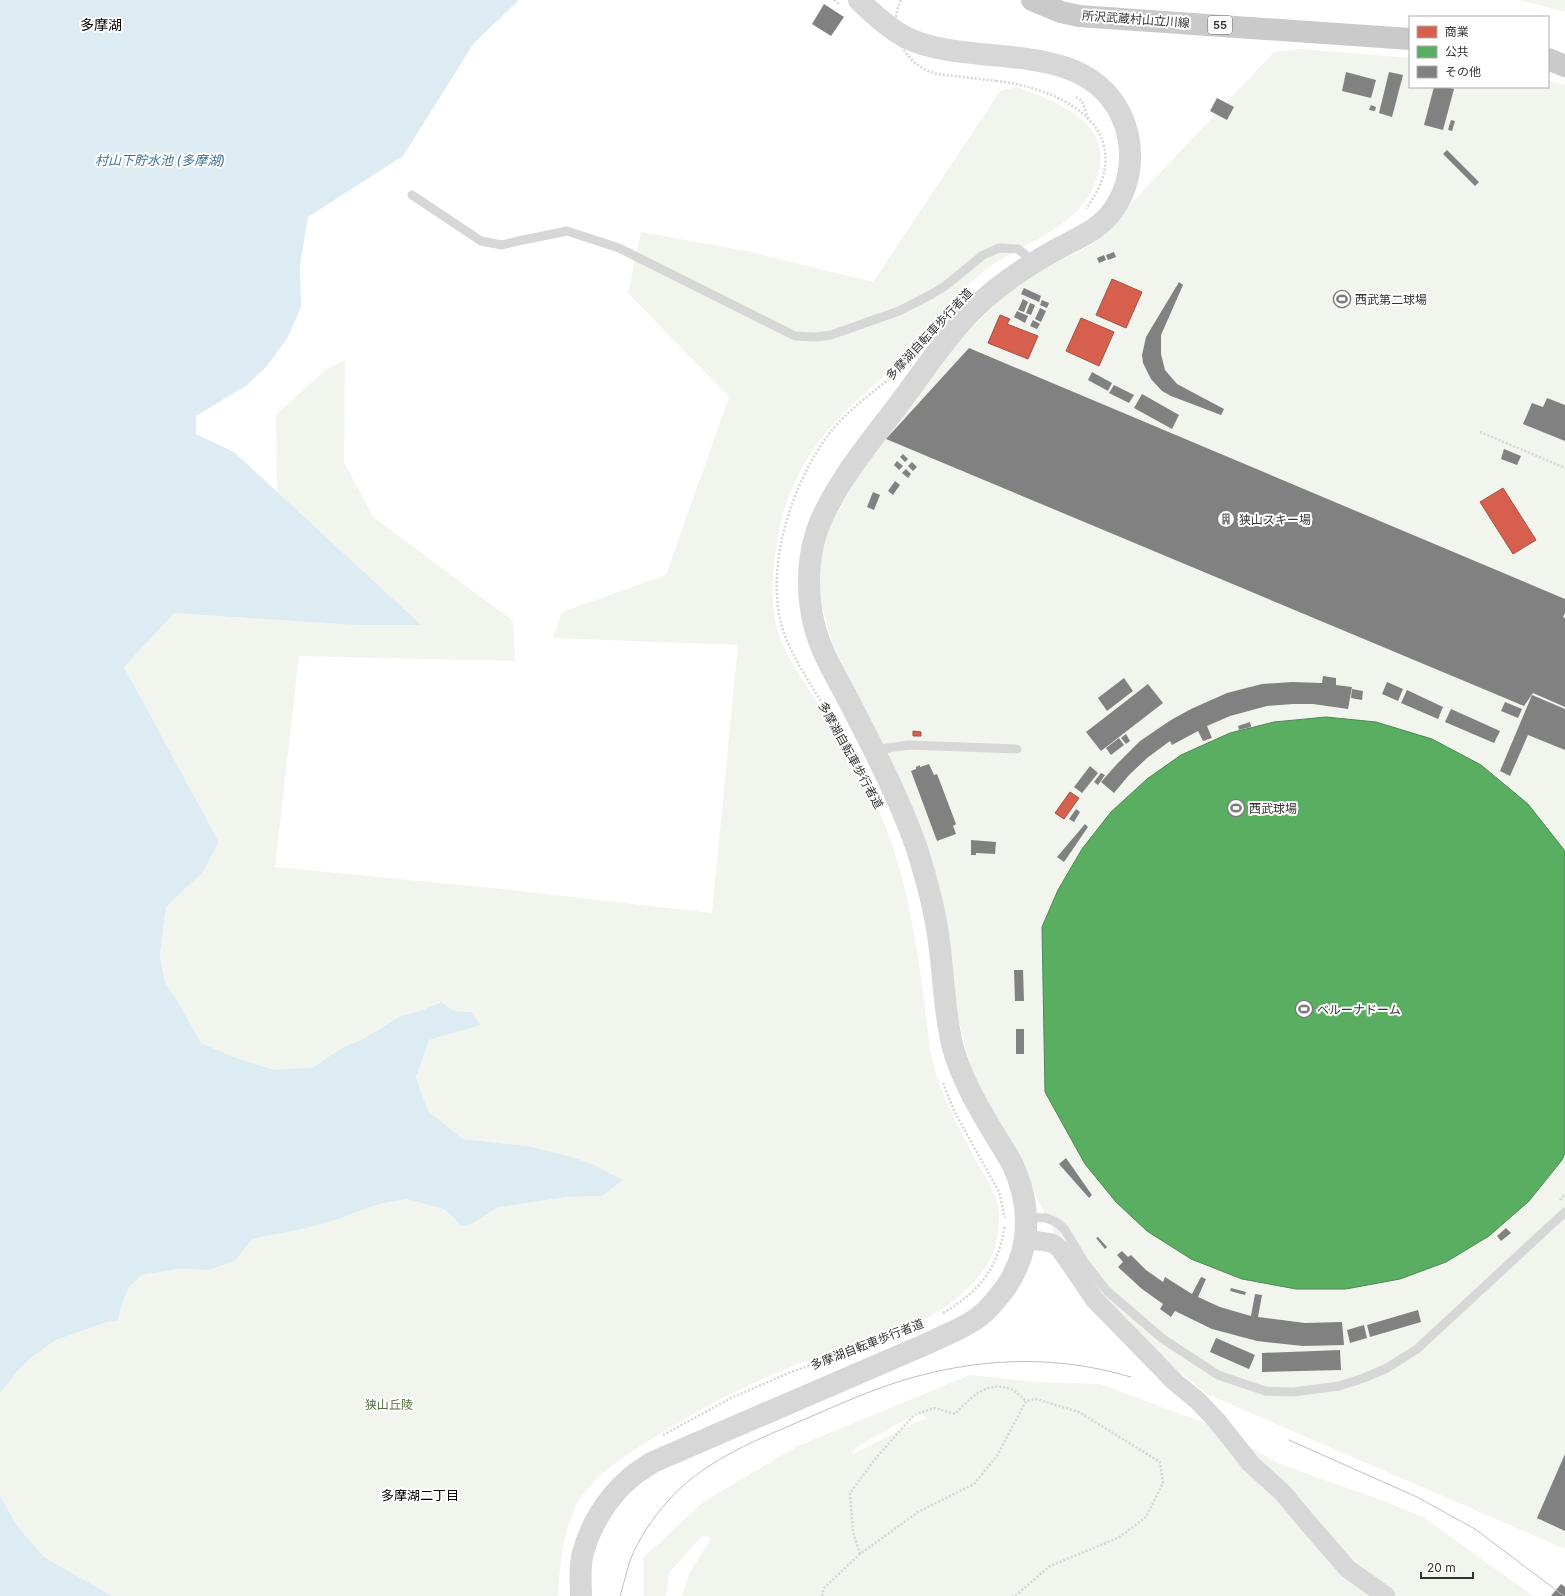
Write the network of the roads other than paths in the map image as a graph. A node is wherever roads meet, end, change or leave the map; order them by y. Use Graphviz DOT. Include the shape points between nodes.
graph roads {
  1 [pos="859,0"];
  2 [pos="1032,0"];
  3 [pos="1409,39"];
  4 [pos="1549,59"];
  5 [pos="1565,66"];
  6 [pos="412,195"];
  7 [pos="1036,262"];
  8 [pos="874,750"];
  9 [pos="1017,750"];
  10 [pos="1565,1212"];
  11 [pos="1027,1217"];
  12 [pos="1026,1239"];
  13 [pos="581,1596"];
  14 [pos="1386,1596"];
  1 -- 7 [label="street" via="880,20 909,39 942,48 1058,65 1092,81 1116,105 1128,133 1131,153 1121,198 1106,219 1092,231"];
  2 -- 3 [label="main road, 所沢武蔵村山立川線 / 55" via="1061,12 1079,16"];
  4 -- 5 [label="main road"];
  6 -- 7 [label="lane" via="481,241 502,245 567,231 619,248 795,336 831,335 899,311 945,286 983,255 999,248 1018,249"];
  7 -- 8 [label="street" via="996,289 949,335 846,476 817,532 809,575 814,625 827,658"];
  8 -- 9 [label="lane" via="909,745"];
  8 -- 11 [label="street" via="914,842 932,898 953,1049 972,1096 1017,1174 1022,1186"];
  10 -- 11 [label="lane" via="1417,1349 1387,1368 1364,1378 1339,1386 1294,1392 1265,1391 1218,1375 1169,1343 1107,1291 1084,1262 1061,1226 1046,1218"];
  11 -- 12 [label="street"];
  12 -- 13 [label="street" via="1012,1278 991,1306 968,1324 653,1462 629,1479 609,1500 594,1525 582,1554"];
  12 -- 14 [label="street" via="1052,1243 1060,1249 1095,1300 1175,1382 1203,1406 1251,1464 1283,1492 1348,1569"];
}
